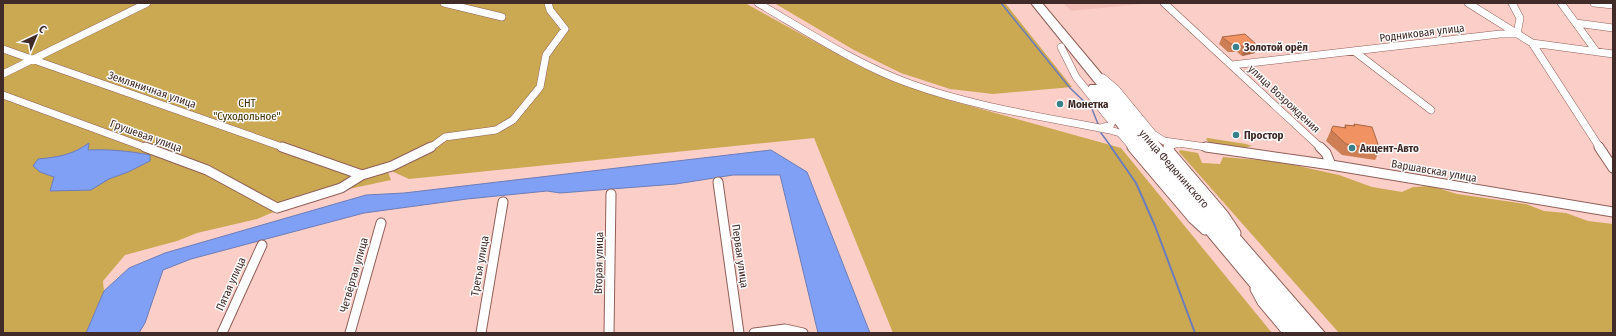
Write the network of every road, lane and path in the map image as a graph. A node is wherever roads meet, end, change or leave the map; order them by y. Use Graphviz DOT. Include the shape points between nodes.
graph roads {
  1 [pos="147,3"];
  2 [pos="444,3"];
  3 [pos="548,3"];
  4 [pos="758,3"];
  5 [pos="1026,3"];
  6 [pos="1036,3"];
  7 [pos="1164,3"];
  8 [pos="1468,3"];
  9 [pos="1512,3"];
  10 [pos="1561,3"];
  11 [pos="1594,3"];
  12 [pos="1613,5"];
  13 [pos="502,17"];
  14 [pos="1576,23"];
  15 [pos="1613,28"];
  16 [pos="1517,34"];
  17 [pos="1532,43"];
  18 [pos="1061,47"];
  19 [pos="3,49"];
  20 [pos="1354,51"];
  21 [pos="1596,52"];
  22 [pos="1613,54"];
  23 [pos="33,59"];
  24 [pos="1086,64"];
  25 [pos="1232,65"];
  26 [pos="3,74"];
  27 [pos="3,95"];
  28 [pos="1431,110"];
  29 [pos="1096,127"];
  30 [pos="1179,144"];
  31 [pos="1331,165"];
  32 [pos="1613,168"];
  33 [pos="362,175"];
  34 [pos="718,182"];
  35 [pos="611,194"];
  36 [pos="503,202"];
  37 [pos="1613,212"];
  38 [pos="381,224"];
  39 [pos="262,245"];
  40 [pos="1248,266"];
  41 [pos="222,333"];
  42 [pos="350,333"];
  43 [pos="481,333"];
  44 [pos="609,333"];
  45 [pos="739,333"];
  46 [pos="754,333"];
  47 [pos="803,333"];
  48 [pos="1288,333"];
  49 [pos="1299,333"];
  50 [pos="1316,333"];
  1 -- 23 [label="street"];
  2 -- 13 [label="street"];
  3 -- 33 [label="street" via="550,10 566,29 546,55 540,87 513,120 496,130 445,137 428,150 392,166"];
  4 -- 29 [label="street" via="859,61 910,84 990,106"];
  5 -- 18 [label="highway, улица Федюнинского"];
  6 -- 24 [label="highway, улица Федюнинского"];
  7 -- 25 [label="street, улица Возрождения"];
  8 -- 16 [label="street"];
  9 -- 16 [label="street" via="1520,18"];
  10 -- 14 [label="street"];
  11 -- 12 [label="street"];
  14 -- 15 [label="street"];
  14 -- 21 [label="street"];
  16 -- 17 [label="street"];
  16 -- 20 [label="street, Родниковая улица"];
  17 -- 21 [label="street"];
  17 -- 32 [label="street"];
  18 -- 29 [label="street" via="1076,77 1112,122 1108,127"];
  18 -- 40 [label="highway, улица Федюнинского" via="1132,136"];
  19 -- 23 [label="street, Земляничная улица"];
  20 -- 25 [label="street, Родниковая улица"];
  20 -- 28 [label="street"];
  21 -- 22 [label="street"];
  23 -- 26 [label="street"];
  23 -- 33 [label="street, Земляничная улица"];
  24 -- 30 [label="street, Варшавская улица" via="1116,89 1156,136 1164,141"];
  24 -- 40 [label="highway, улица Федюнинского"];
  25 -- 31 [label="street, улица Возрождения" via="1326,152"];
  27 -- 33 [label="street, Грушевая улица" via="207,170 277,208 340,188"];
  29 -- 40 [label="street" via="1123,135 1193,219"];
  30 -- 31 [label="street, Варшавская улица"];
  30 -- 40 [label="street" via="1169,146 1171,154 1224,215"];
  31 -- 37 [label="street, Варшавская улица"];
  34 -- 45 [label="street, Первая улица"];
  35 -- 44 [label="street, Вторая улица"];
  36 -- 43 [label="street, Третья улица"];
  38 -- 42 [label="street, Четвёртая улица"];
  39 -- 41 [label="street, Пятая улица"];
  40 -- 48 [label="street" via="1262,302"];
  40 -- 49 [label="highway, улица Федюнинского"];
  40 -- 50 [label="highway, улица Федюнинского"];
  46 -- 47 [label="street" via="794,329"];
}
